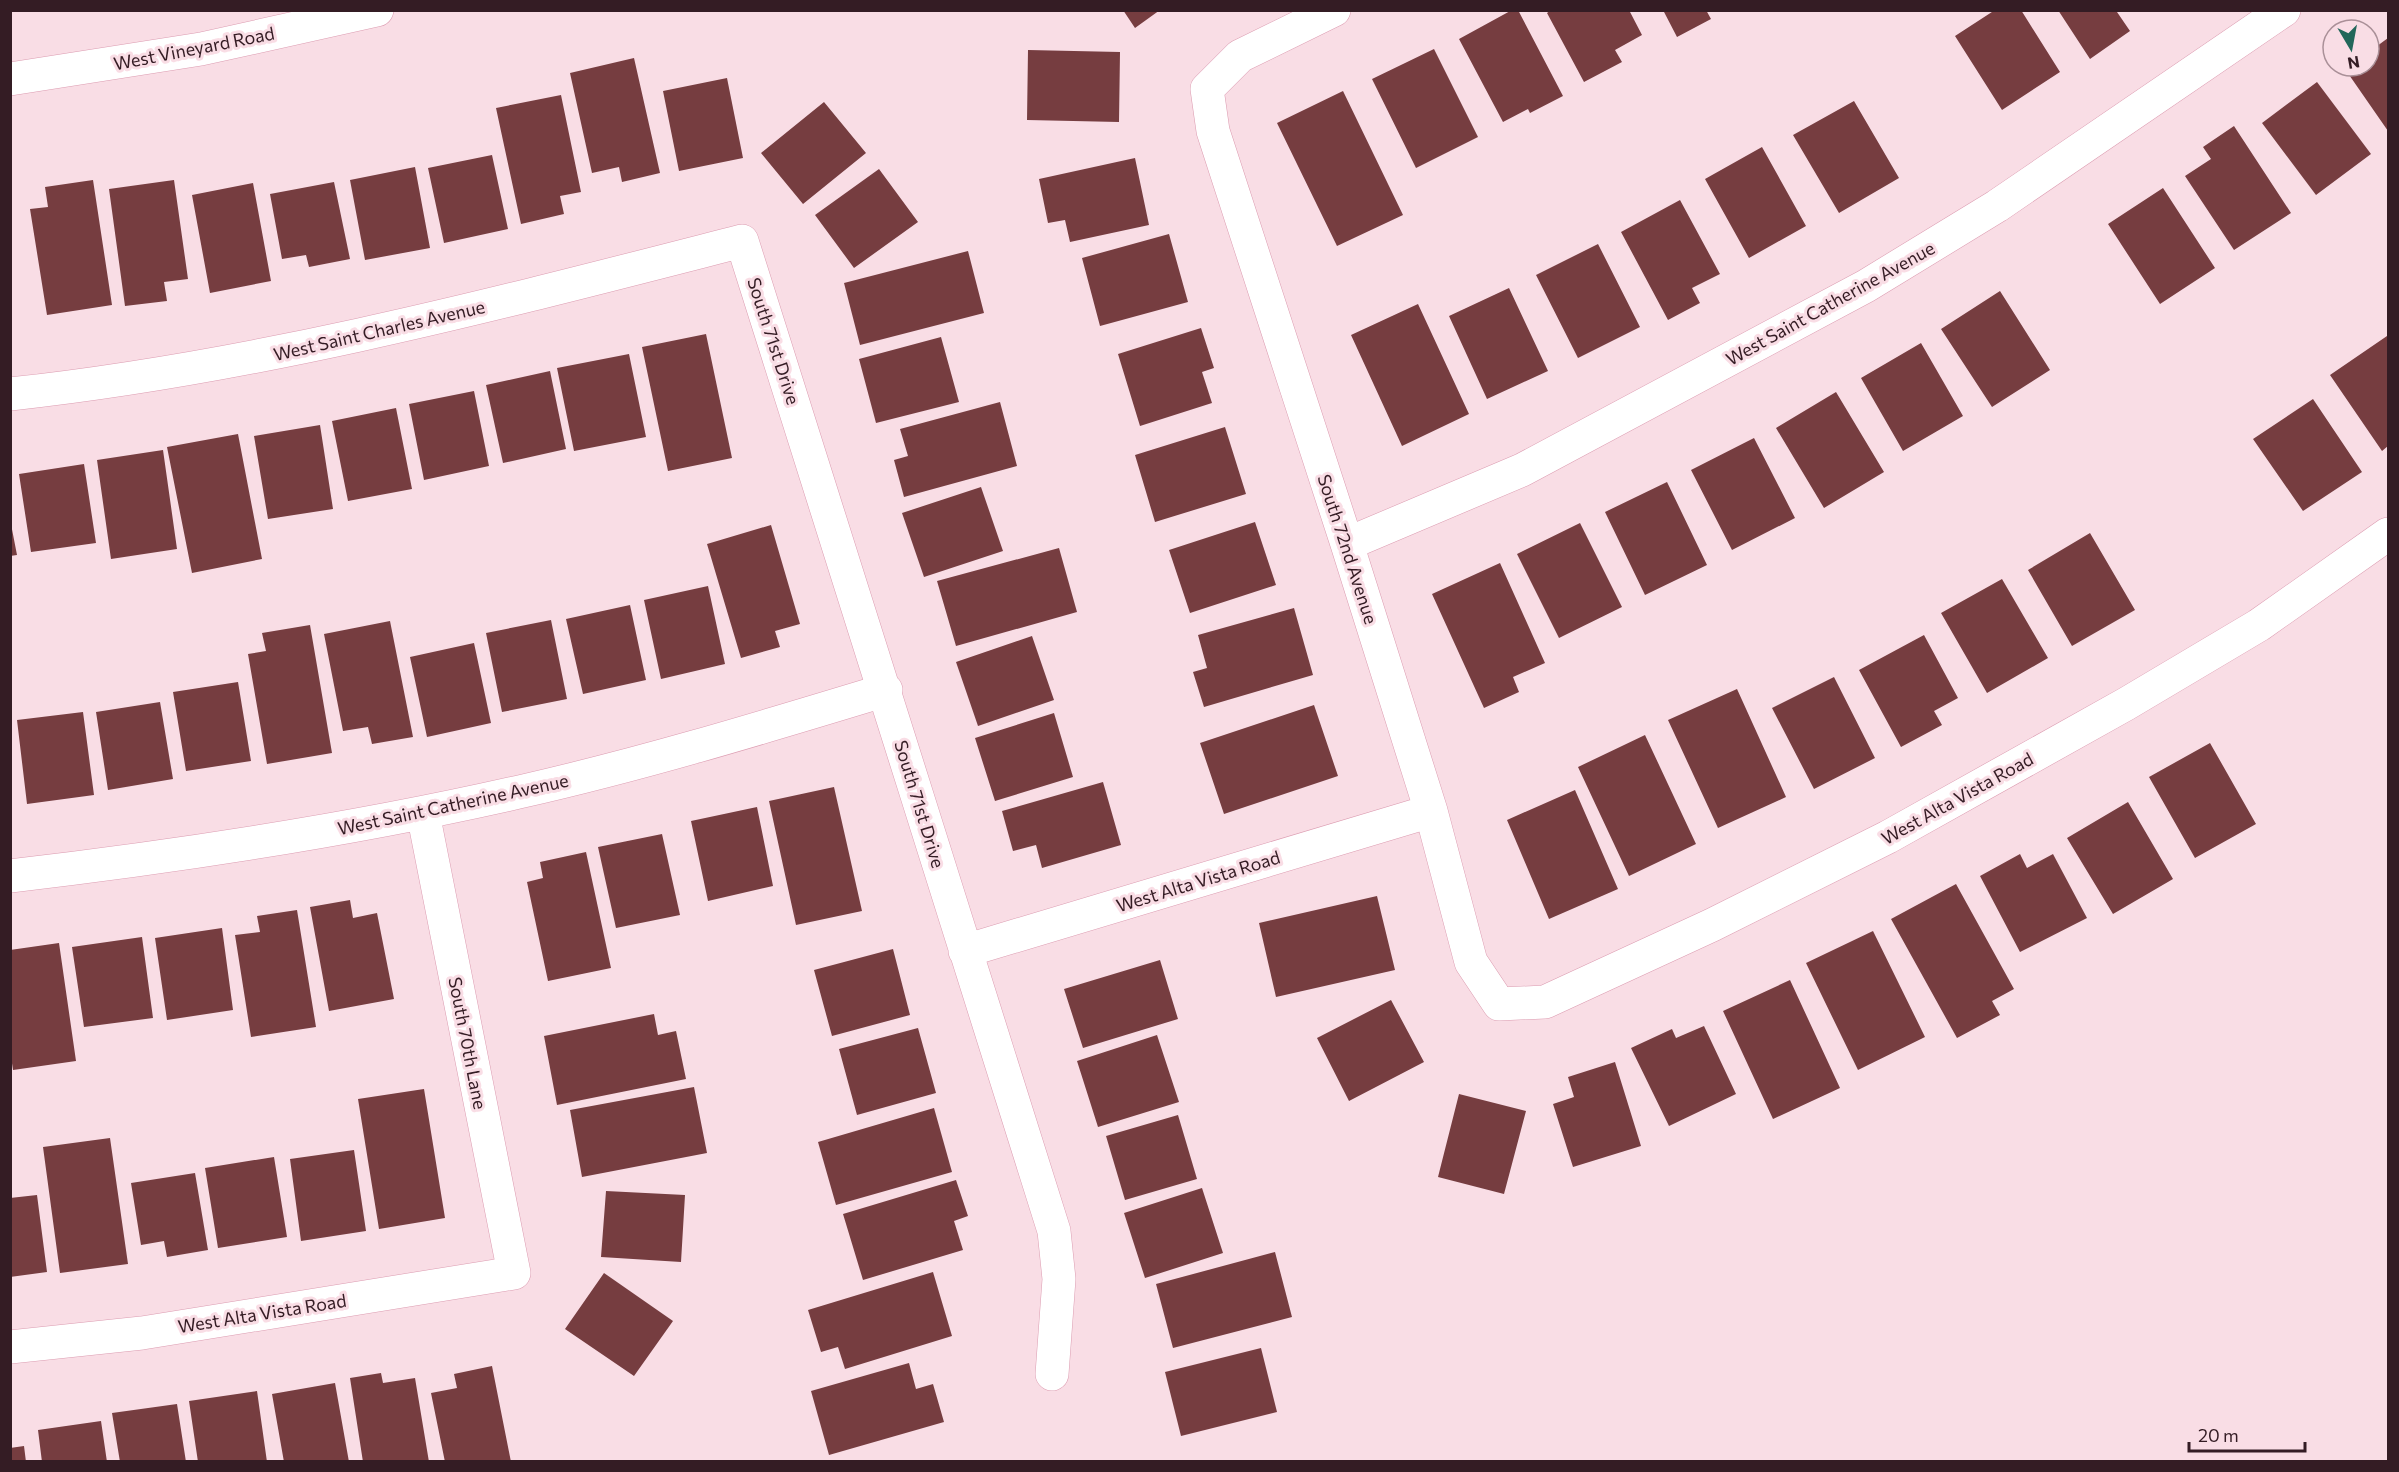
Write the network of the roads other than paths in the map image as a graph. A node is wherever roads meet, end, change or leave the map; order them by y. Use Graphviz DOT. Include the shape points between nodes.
graph roads {
  1 [pos="377,10"];
  2 [pos="1334,10"];
  3 [pos="2284,10"];
  4 [pos="10,79"];
  5 [pos="742,241"];
  6 [pos="10,394"];
  7 [pos="2388,534"];
  8 [pos="1347,544"];
  9 [pos="886,690"];
  10 [pos="1431,811"];
  11 [pos="423,813"];
  12 [pos="10,876"];
  13 [pos="965,951"];
  14 [pos="1500,1004"];
  15 [pos="513,1273"];
  16 [pos="10,1347"];
  17 [pos="1052,1374"];
  1 -- 4 [label="street, West Vineyard Road" via="201,49"];
  2 -- 8 [label="street, South 72nd Avenue" via="1240,56 1207,89 1213,131"];
  3 -- 8 [label="street, West Saint Catherine Avenue" via="1998,206 1866,286 1522,470"];
  5 -- 6 [label="street, West Saint Charles Avenue" via="440,318 279,353 95,385"];
  5 -- 9 [label="street, South 71st Drive"];
  7 -- 14 [label="street, West Alta Vista Road" via="2259,625 1888,837 1712,925 1545,1002"];
  8 -- 10 [label="street, South 72nd Avenue"];
  9 -- 11 [label="street, West Saint Catherine Avenue" via="622,767"];
  9 -- 13 [label="street, South 71st Drive"];
  10 -- 13 [label="street, West Alta Vista Road"];
  10 -- 14 [label="street, South 72nd Avenue" via="1471,962"];
  11 -- 12 [label="street, West Saint Catherine Avenue" via="171,855"];
  11 -- 15 [label="street, South 70th Lane"];
  13 -- 17 [label="street, South 71st Drive" via="1054,1231 1059,1279"];
  15 -- 16 [label="street, West Alta Vista Road" via="142,1333"];
}
